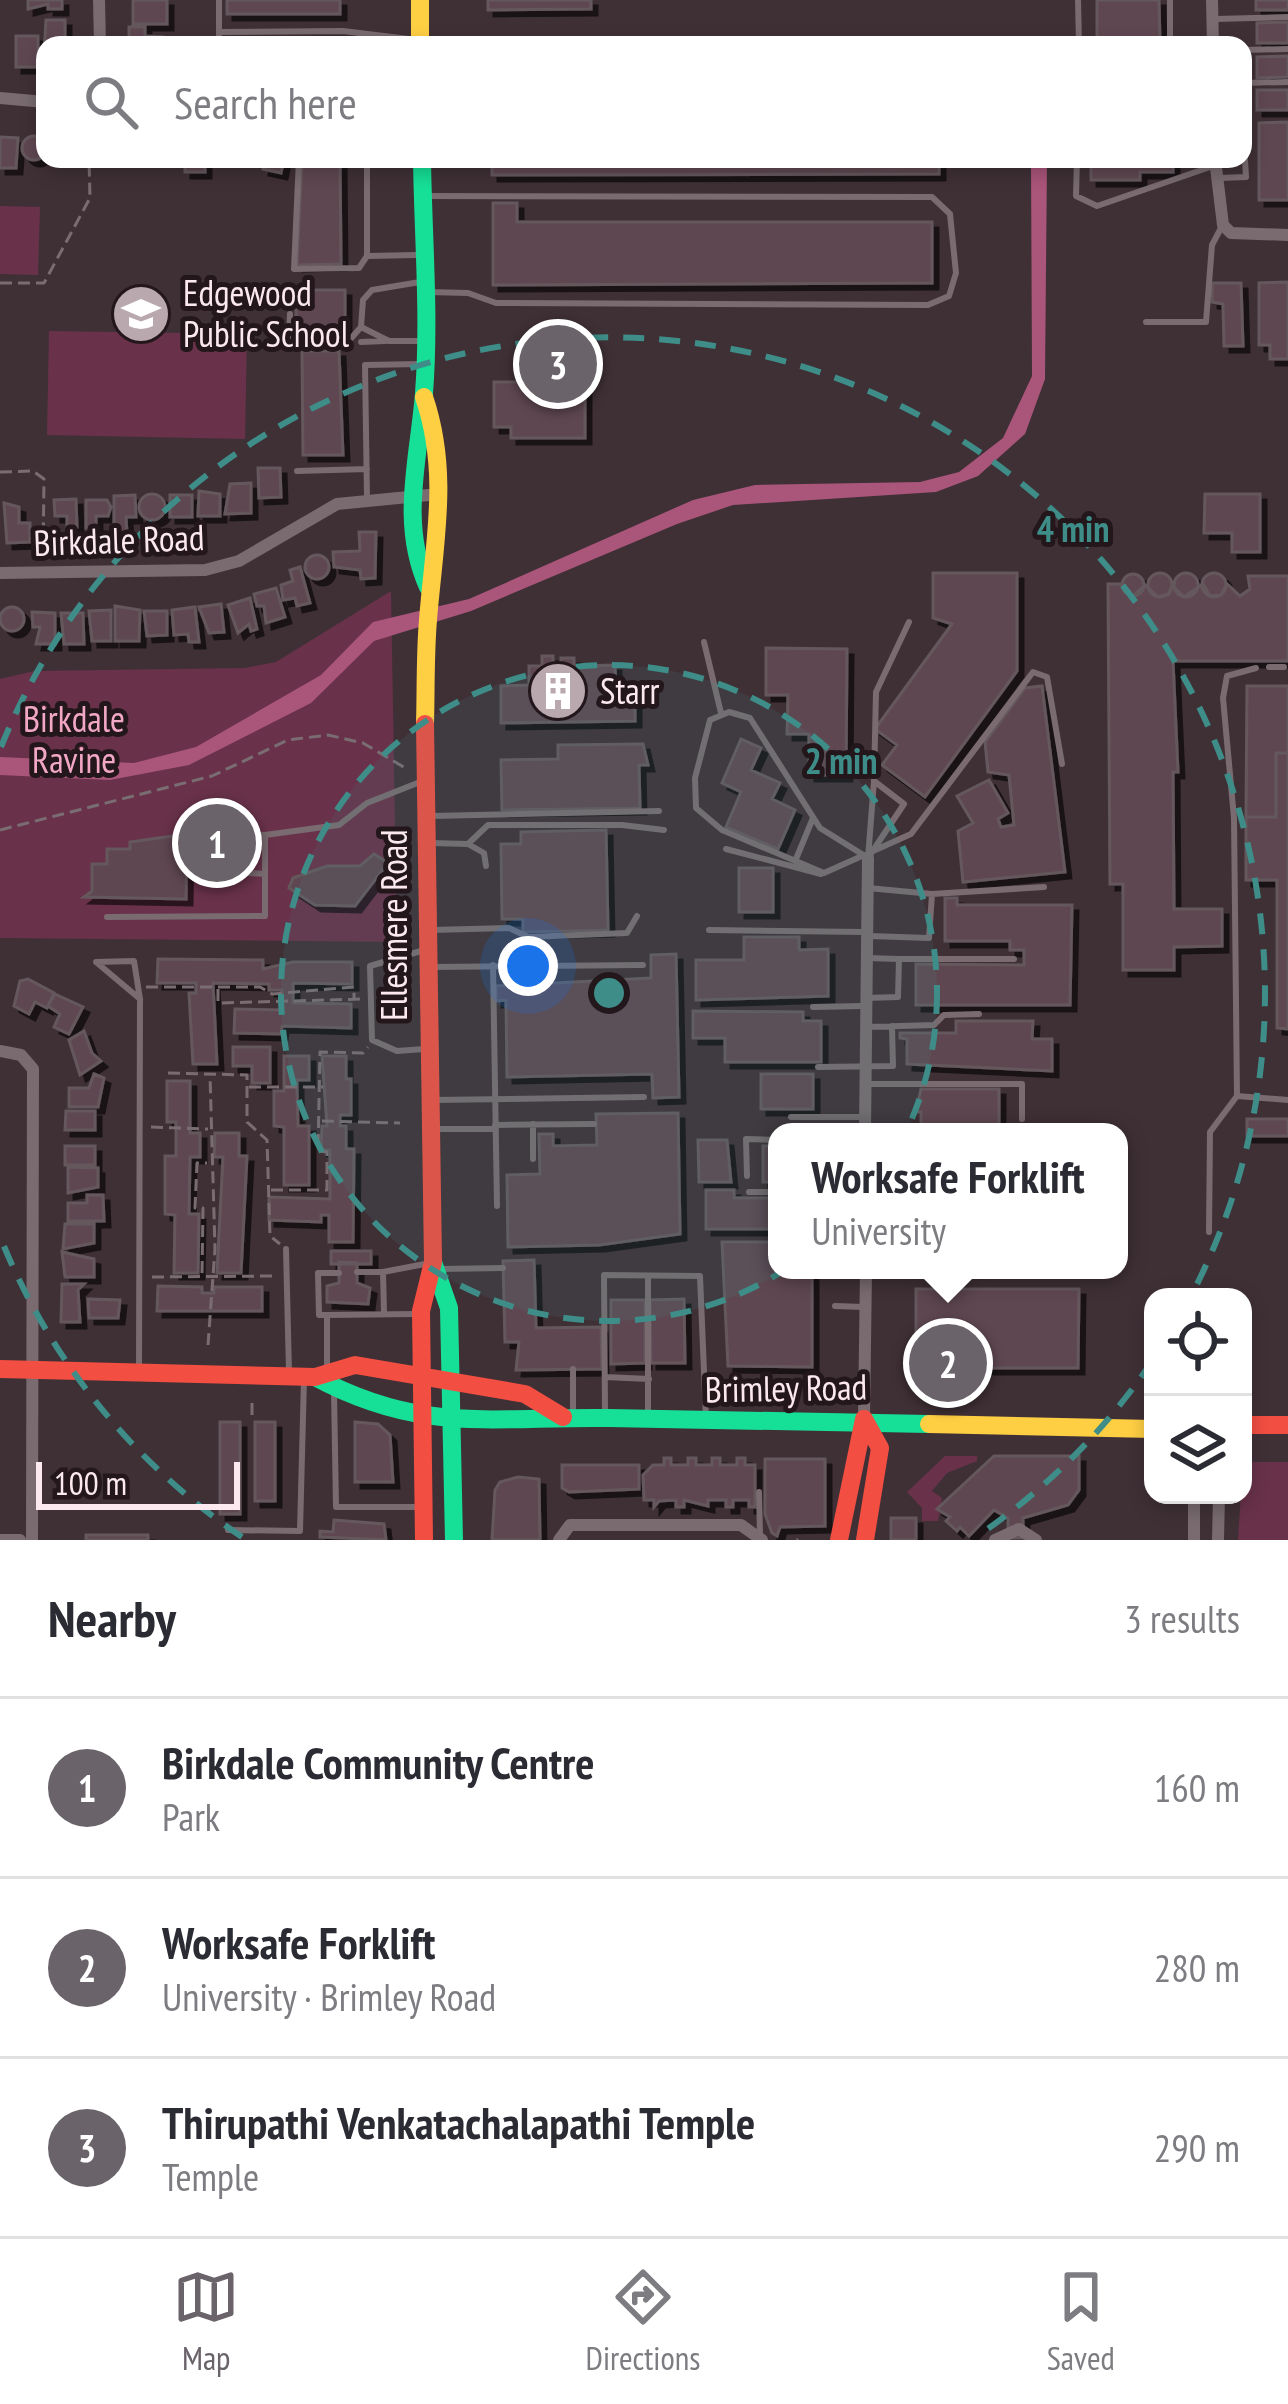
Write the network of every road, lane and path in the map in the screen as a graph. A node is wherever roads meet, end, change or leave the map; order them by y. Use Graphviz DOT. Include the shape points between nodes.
graph roads {
  1 [pos="99,0"];
  2 [pos="219,0"];
  3 [pos="420,0"];
  4 [pos="1078,0"];
  5 [pos="1170,0"];
  6 [pos="1212,0"];
  7 [pos="1288,17"];
  8 [pos="1212,19"];
  9 [pos="219,32"];
  10 [pos="100,36"];
  11 [pos="219,36"];
  12 [pos="371,36"];
  13 [pos="421,36"];
  14 [pos="1079,36"];
  15 [pos="1170,36"];
  16 [pos="1213,36"];
  17 [pos="1288,49"];
  18 [pos="1252,50"];
  19 [pos="1288,82"];
  20 [pos="1252,83"];
  21 [pos="0,98"];
  22 [pos="36,101"];
  23 [pos="89,168"];
  24 [pos="299,168"];
  25 [pos="367,168"];
  26 [pos="422,168"];
  27 [pos="1077,168"];
  28 [pos="1216,168"];
  29 [pos="1245,168"];
  30 [pos="422,196"];
  31 [pos="1223,225"];
  32 [pos="1288,235"];
  33 [pos="424,254"];
  34 [pos="368,256"];
  35 [pos="0,283"];
  36 [pos="423,287"];
  37 [pos="290,314"];
  38 [pos="1146,322"];
  39 [pos="362,327"];
  40 [pos="388,341"];
  41 [pos="424,341"];
  42 [pos="361,342"];
  43 [pos="424,364"];
  44 [pos="424,397"];
  45 [pos="367,469"];
  46 [pos="297,471"];
  47 [pos="0,472"];
  48 [pos="439,494"];
  49 [pos="415,495"];
  50 [pos="367,498"];
  51 [pos="43,559"];
  52 [pos="0,574"];
  53 [pos="428,587"];
  54 [pos="909,622"];
  55 [pos="704,642"];
  56 [pos="1269,667"];
  57 [pos="1285,667"];
  58 [pos="1256,668"];
  59 [pos="721,713"];
  60 [pos="1062,764"];
  61 [pos="427,780"];
  62 [pos="874,781"];
  63 [pos="659,811"];
  64 [pos="427,816"];
  65 [pos="814,816"];
  66 [pos="0,830"];
  67 [pos="664,830"];
  68 [pos="265,835"];
  69 [pos="427,842"];
  70 [pos="468,844"];
  71 [pos="726,849"];
  72 [pos="868,858"];
  73 [pos="796,860"];
  74 [pos="486,866"];
  75 [pos="824,873"];
  76 [pos="265,874"];
  77 [pos="868,887"];
  78 [pos="1044,887"];
  79 [pos="932,894"];
  80 [pos="106,916"];
  81 [pos="637,916"];
  82 [pos="709,929"];
  83 [pos="867,934"];
  84 [pos="427,949"];
  85 [pos="867,958"];
  86 [pos="899,959"];
  87 [pos="1014,959"];
  88 [pos="494,965"];
  89 [pos="644,965"];
  90 [pos="138,987"];
  91 [pos="218,987"];
  92 [pos="140,999"];
  93 [pos="354,999"];
  94 [pos="370,1000"];
  95 [pos="866,1002"];
  96 [pos="813,1006"];
  97 [pos="980,1014"];
  98 [pos="892,1026"];
  99 [pos="866,1027"];
  100 [pos="372,1040"];
  101 [pos="428,1049"];
  102 [pos="0,1051"];
  103 [pos="818,1066"];
  104 [pos="866,1066"];
  105 [pos="168,1073"];
  106 [pos="211,1076"];
  107 [pos="866,1084"];
  108 [pos="247,1087"];
  109 [pos="323,1087"];
  110 [pos="1237,1096"];
  111 [pos="644,1097"];
  112 [pos="429,1100"];
  113 [pos="496,1100"];
  114 [pos="1288,1100"];
  115 [pos="791,1117"];
  116 [pos="866,1117"];
  117 [pos="1022,1119"];
  118 [pos="320,1121"];
  119 [pos="400,1123"];
  120 [pos="866,1123"];
  121 [pos="533,1124"];
  122 [pos="594,1124"];
  123 [pos="138,1127"];
  124 [pos="495,1127"];
  125 [pos="210,1129"];
  126 [pos="430,1129"];
  127 [pos="768,1140"];
  128 [pos="533,1159"];
  129 [pos="209,1163"];
  130 [pos="747,1176"];
  131 [pos="267,1190"];
  132 [pos="749,1192"];
  133 [pos="768,1192"];
  134 [pos="497,1206"];
  135 [pos="1209,1232"];
  136 [pos="286,1250"];
  137 [pos="435,1265"];
  138 [pos="503,1268"];
  139 [pos="357,1272"];
  140 [pos="383,1272"];
  141 [pos="339,1273"];
  142 [pos="202,1276"];
  143 [pos="213,1276"];
  144 [pos="287,1276"];
  145 [pos="648,1276"];
  146 [pos="138,1277"];
  147 [pos="868,1279"];
  148 [pos="835,1306"];
  149 [pos="866,1307"];
  150 [pos="421,1313"];
  151 [pos="327,1315"];
  152 [pos="384,1315"];
  153 [pos="208,1345"];
  154 [pos="0,1369"];
  155 [pos="33,1369"];
  156 [pos="139,1370"];
  157 [pos="573,1370"];
  158 [pos="422,1376"];
  159 [pos="314,1377"];
  160 [pos="605,1377"];
  161 [pos="649,1379"];
  162 [pos="449,1382"];
  163 [pos="252,1402"];
  164 [pos="423,1413"];
  165 [pos="252,1415"];
  166 [pos="449,1417"];
  167 [pos="568,1417"];
  168 [pos="605,1419"];
  169 [pos="864,1419"];
  170 [pos="648,1421"];
  171 [pos="706,1423"];
  172 [pos="1252,1425"];
  173 [pos="1288,1425"];
  174 [pos="1144,1429"];
  175 [pos="759,1492"];
  176 [pos="1195,1504"];
  177 [pos="1219,1504"];
  178 [pos="424,1507"];
  179 [pos="229,1530"];
  180 [pos="761,1539"];
  181 [pos="0,1540"];
  182 [pos="20,1540"];
  183 [pos="32,1540"];
  184 [pos="424,1540"];
  185 [pos="454,1540"];
  186 [pos="559,1540"];
  187 [pos="838,1540"];
  188 [pos="865,1540"];
  189 [pos="995,1540"];
  190 [pos="1036,1540"];
  191 [pos="1194,1540"];
  192 [pos="1218,1540"];
  1 -- 10 [label="street"];
  2 -- 9 [label="lane"];
  3 -- 13 [label="main road"];
  4 -- 14 [label="lane"];
  5 -- 15 [label="lane"];
  6 -- 8 [label="street"];
  7 -- 8 [label="lane"];
  8 -- 16 [label="street"];
  9 -- 11 [label="lane"];
  9 -- 12 [label="lane"];
  17 -- 18 [label="lane"];
  19 -- 20 [label="lane"];
  21 -- 22 [label="street"];
  23 -- 35 [label="path" via="90,198 44,283"];
  24 -- 34 [label="lane" via="293,269 359,268"];
  25 -- 34 [label="lane"];
  26 -- 30 [label="main road, Ellesmere Road"];
  27 -- 28 [label="lane" via="1076,196 1097,206"];
  28 -- 29 [label="lane" via="1246,177"];
  28 -- 31 [label="street"];
  30 -- 33 [label="main road, Ellesmere Road"];
  30 -- 36 [label="lane" via="932,197 950,214 956,273 949,296 928,304 496,303"];
  31 -- 32 [label="street" via="1231,233"];
  31 -- 38 [label="lane" via="1212,244 1206,322"];
  33 -- 34 [label="lane"];
  33 -- 36 [label="main road, Ellesmere Road"];
  36 -- 39 [label="lane" via="372,290"];
  36 -- 41 [label="main road, Ellesmere Road"];
  37 -- 39 [label="lane" via="298,344 347,343"];
  39 -- 40 [label="lane"];
  40 -- 41 [label="lane"];
  40 -- 42 [label="lane"];
  41 -- 43 [label="main road, Ellesmere Road"];
  43 -- 44 [label="main road, Ellesmere Road"];
  43 -- 45 [label="lane" via="365,365"];
  44 -- 48 [label="main road, Ellesmere Road" via="438,428"];
  44 -- 49 [label="main road, Ellesmere Road" via="414,427"];
  45 -- 46 [label="lane"];
  45 -- 50 [label="lane"];
  47 -- 51 [label="path" via="33,471 44,479"];
  48 -- 49 [label="street, Birkdale Road"];
  48 -- 53 [label="main road, Ellesmere Road"];
  49 -- 50 [label="street, Birkdale Road"];
  49 -- 53 [label="main road, Ellesmere Road" via="417,571"];
  50 -- 52 [label="street, Birkdale Road" via="337,504 259,551 205,570"];
  53 -- 61 [label="main road, Ellesmere Road"];
  54 -- 62 [label="lane" via="877,692"];
  55 -- 59 [label="lane"];
  56 -- 57 [label="lane"];
  58 -- 110 [label="lane" via="1227,676 1223,698 1234,818"];
  59 -- 65 [label="lane" via="750,718"];
  59 -- 73 [label="lane" via="704,732 696,808 722,830"];
  60 -- 72 [label="lane" via="1047,677 1033,672 911,834"];
  61 -- 64 [label="main road, Ellesmere Road"];
  61 -- 66 [label="path" via="363,743 328,734 289,740 212,776"];
  61 -- 68 [label="lane" via="367,803 339,825"];
  62 -- 72 [label="lane"];
  62 -- 72 [label="lane" via="904,804"];
  63 -- 64 [label="lane"];
  64 -- 69 [label="main road, Ellesmere Road"];
  65 -- 72 [label="lane" via="828,837"];
  65 -- 73 [label="lane"];
  67 -- 70 [label="lane" via="488,825"];
  68 -- 76 [label="lane"];
  68 -- 76 [label="lane" via="200,833 201,856 214,871"];
  69 -- 70 [label="lane"];
  69 -- 84 [label="main road, Ellesmere Road"];
  70 -- 74 [label="lane" via="484,853"];
  71 -- 75 [label="lane"];
  72 -- 75 [label="lane"];
  72 -- 77 [label="street"];
  73 -- 75 [label="lane"];
  76 -- 80 [label="lane" via="265,916"];
  77 -- 79 [label="lane"];
  77 -- 83 [label="street"];
  78 -- 79 [label="lane"];
  79 -- 83 [label="lane" via="929,938"];
  81 -- 84 [label="lane" via="627,933 528,937 509,928"];
  82 -- 83 [label="lane"];
  83 -- 85 [label="street"];
  84 -- 88 [label="lane"];
  84 -- 94 [label="lane" via="373,961"];
  84 -- 101 [label="main road, Ellesmere Road"];
  85 -- 86 [label="lane"];
  85 -- 95 [label="street"];
  86 -- 87 [label="lane"];
  86 -- 95 [label="lane" via="898,998"];
  88 -- 89 [label="lane"];
  88 -- 113 [label="lane"];
  90 -- 91 [label="path"];
  90 -- 92 [label="lane"];
  90 -- 92 [label="lane" via="134,961 96,962"];
  91 -- 93 [label="path" via="272,994 354,987"];
  91 -- 93 [label="path" via="218,1003"];
  92 -- 123 [label="lane"];
  93 -- 94 [label="path"];
  94 -- 100 [label="lane"];
  95 -- 96 [label="lane"];
  95 -- 99 [label="street"];
  97 -- 98 [label="lane"];
  98 -- 99 [label="lane"];
  98 -- 104 [label="lane" via="892,1066"];
  99 -- 104 [label="street"];
  100 -- 101 [label="lane" via="397,1051"];
  100 -- 109 [label="path" via="363,1053 320,1052"];
  101 -- 112 [label="main road, Ellesmere Road"];
  102 -- 155 [label="street" via="21,1055 32,1069"];
  103 -- 104 [label="lane"];
  104 -- 107 [label="street"];
  105 -- 106 [label="path"];
  106 -- 108 [label="path" via="247,1075"];
  106 -- 125 [label="path"];
  107 -- 116 [label="street"];
  107 -- 117 [label="lane" via="1022,1084"];
  108 -- 109 [label="path"];
  108 -- 131 [label="path" via="247,1122 267,1140"];
  109 -- 118 [label="path"];
  110 -- 114 [label="lane"];
  110 -- 135 [label="lane" via="1210,1132"];
  111 -- 113 [label="lane"];
  112 -- 113 [label="lane"];
  112 -- 126 [label="main road, Ellesmere Road"];
  113 -- 124 [label="lane"];
  115 -- 116 [label="lane"];
  116 -- 120 [label="street"];
  118 -- 119 [label="path"];
  118 -- 131 [label="path" via="327,1190"];
  121 -- 122 [label="lane"];
  121 -- 124 [label="lane"];
  121 -- 128 [label="lane"];
  123 -- 125 [label="path"];
  123 -- 146 [label="lane"];
  124 -- 126 [label="lane"];
  124 -- 134 [label="lane"];
  125 -- 129 [label="path"];
  126 -- 137 [label="main road, Ellesmere Road"];
  127 -- 130 [label="lane" via="746,1139"];
  129 -- 142 [label="path" via="197,1163"];
  129 -- 143 [label="path" via="216,1162"];
  131 -- 136 [label="path" via="270,1236"];
  132 -- 133 [label="lane"];
  136 -- 144 [label="lane"];
  137 -- 138 [label="lane"];
  137 -- 140 [label="lane"];
  137 -- 150 [label="main road, Ellesmere Road"];
  137 -- 162 [label="main road, Ellesmere Road" via="449,1308"];
  139 -- 140 [label="lane"];
  140 -- 152 [label="lane"];
  141 -- 151 [label="lane" via="318,1273 319,1315"];
  142 -- 143 [label="path"];
  142 -- 146 [label="path"];
  143 -- 144 [label="path"];
  143 -- 153 [label="path"];
  144 -- 159 [label="lane"];
  145 -- 160 [label="lane" via="604,1274"];
  145 -- 161 [label="lane"];
  145 -- 171 [label="lane" via="700,1276"];
  146 -- 156 [label="lane"];
  147 -- 149 [label="street"];
  148 -- 149 [label="lane"];
  149 -- 169 [label="street"];
  150 -- 152 [label="lane"];
  150 -- 158 [label="main road, Ellesmere Road"];
  151 -- 152 [label="lane"];
  151 -- 159 [label="lane"];
  154 -- 155 [label="main road, Brimley Road"];
  155 -- 156 [label="main road, Brimley Road"];
  155 -- 183 [label="street"];
  156 -- 159 [label="main road, Brimley Road"];
  157 -- 167 [label="lane"];
  158 -- 159 [label="main road, Brimley Road" via="356,1365"];
  158 -- 162 [label="main road, Brimley Road"];
  158 -- 164 [label="main road, Ellesmere Road"];
  159 -- 164 [label="main road, Brimley Road" via="352,1398"];
  159 -- 178 [label="lane" via="336,1507"];
  159 -- 179 [label="lane" via="300,1531"];
  160 -- 161 [label="lane"];
  160 -- 168 [label="lane"];
  161 -- 170 [label="lane"];
  162 -- 166 [label="main road, Ellesmere Road"];
  162 -- 167 [label="main road, Brimley Road" via="524,1394"];
  163 -- 165 [label="path"];
  164 -- 166 [label="main road, Brimley Road"];
  164 -- 178 [label="main road, Ellesmere Road"];
  166 -- 167 [label="main road, Brimley Road" via="526,1424"];
  166 -- 185 [label="main road, Ellesmere Road"];
  167 -- 168 [label="main road, Brimley Road"];
  168 -- 170 [label="main road, Brimley Road"];
  169 -- 171 [label="main road, Brimley Road"];
  169 -- 174 [label="main road, Brimley Road"];
  169 -- 187 [label="main road"];
  169 -- 188 [label="main road" via="880,1448"];
  170 -- 171 [label="main road, Brimley Road"];
  172 -- 173 [label="main road"];
  175 -- 180 [label="lane"];
  176 -- 191 [label="street"];
  177 -- 192 [label="street"];
  178 -- 184 [label="main road, Ellesmere Road"];
  180 -- 186 [label="street" via="741,1525 570,1526"];
  181 -- 182 [label="street"];
  189 -- 190 [label="street" via="1019,1529"];
}
